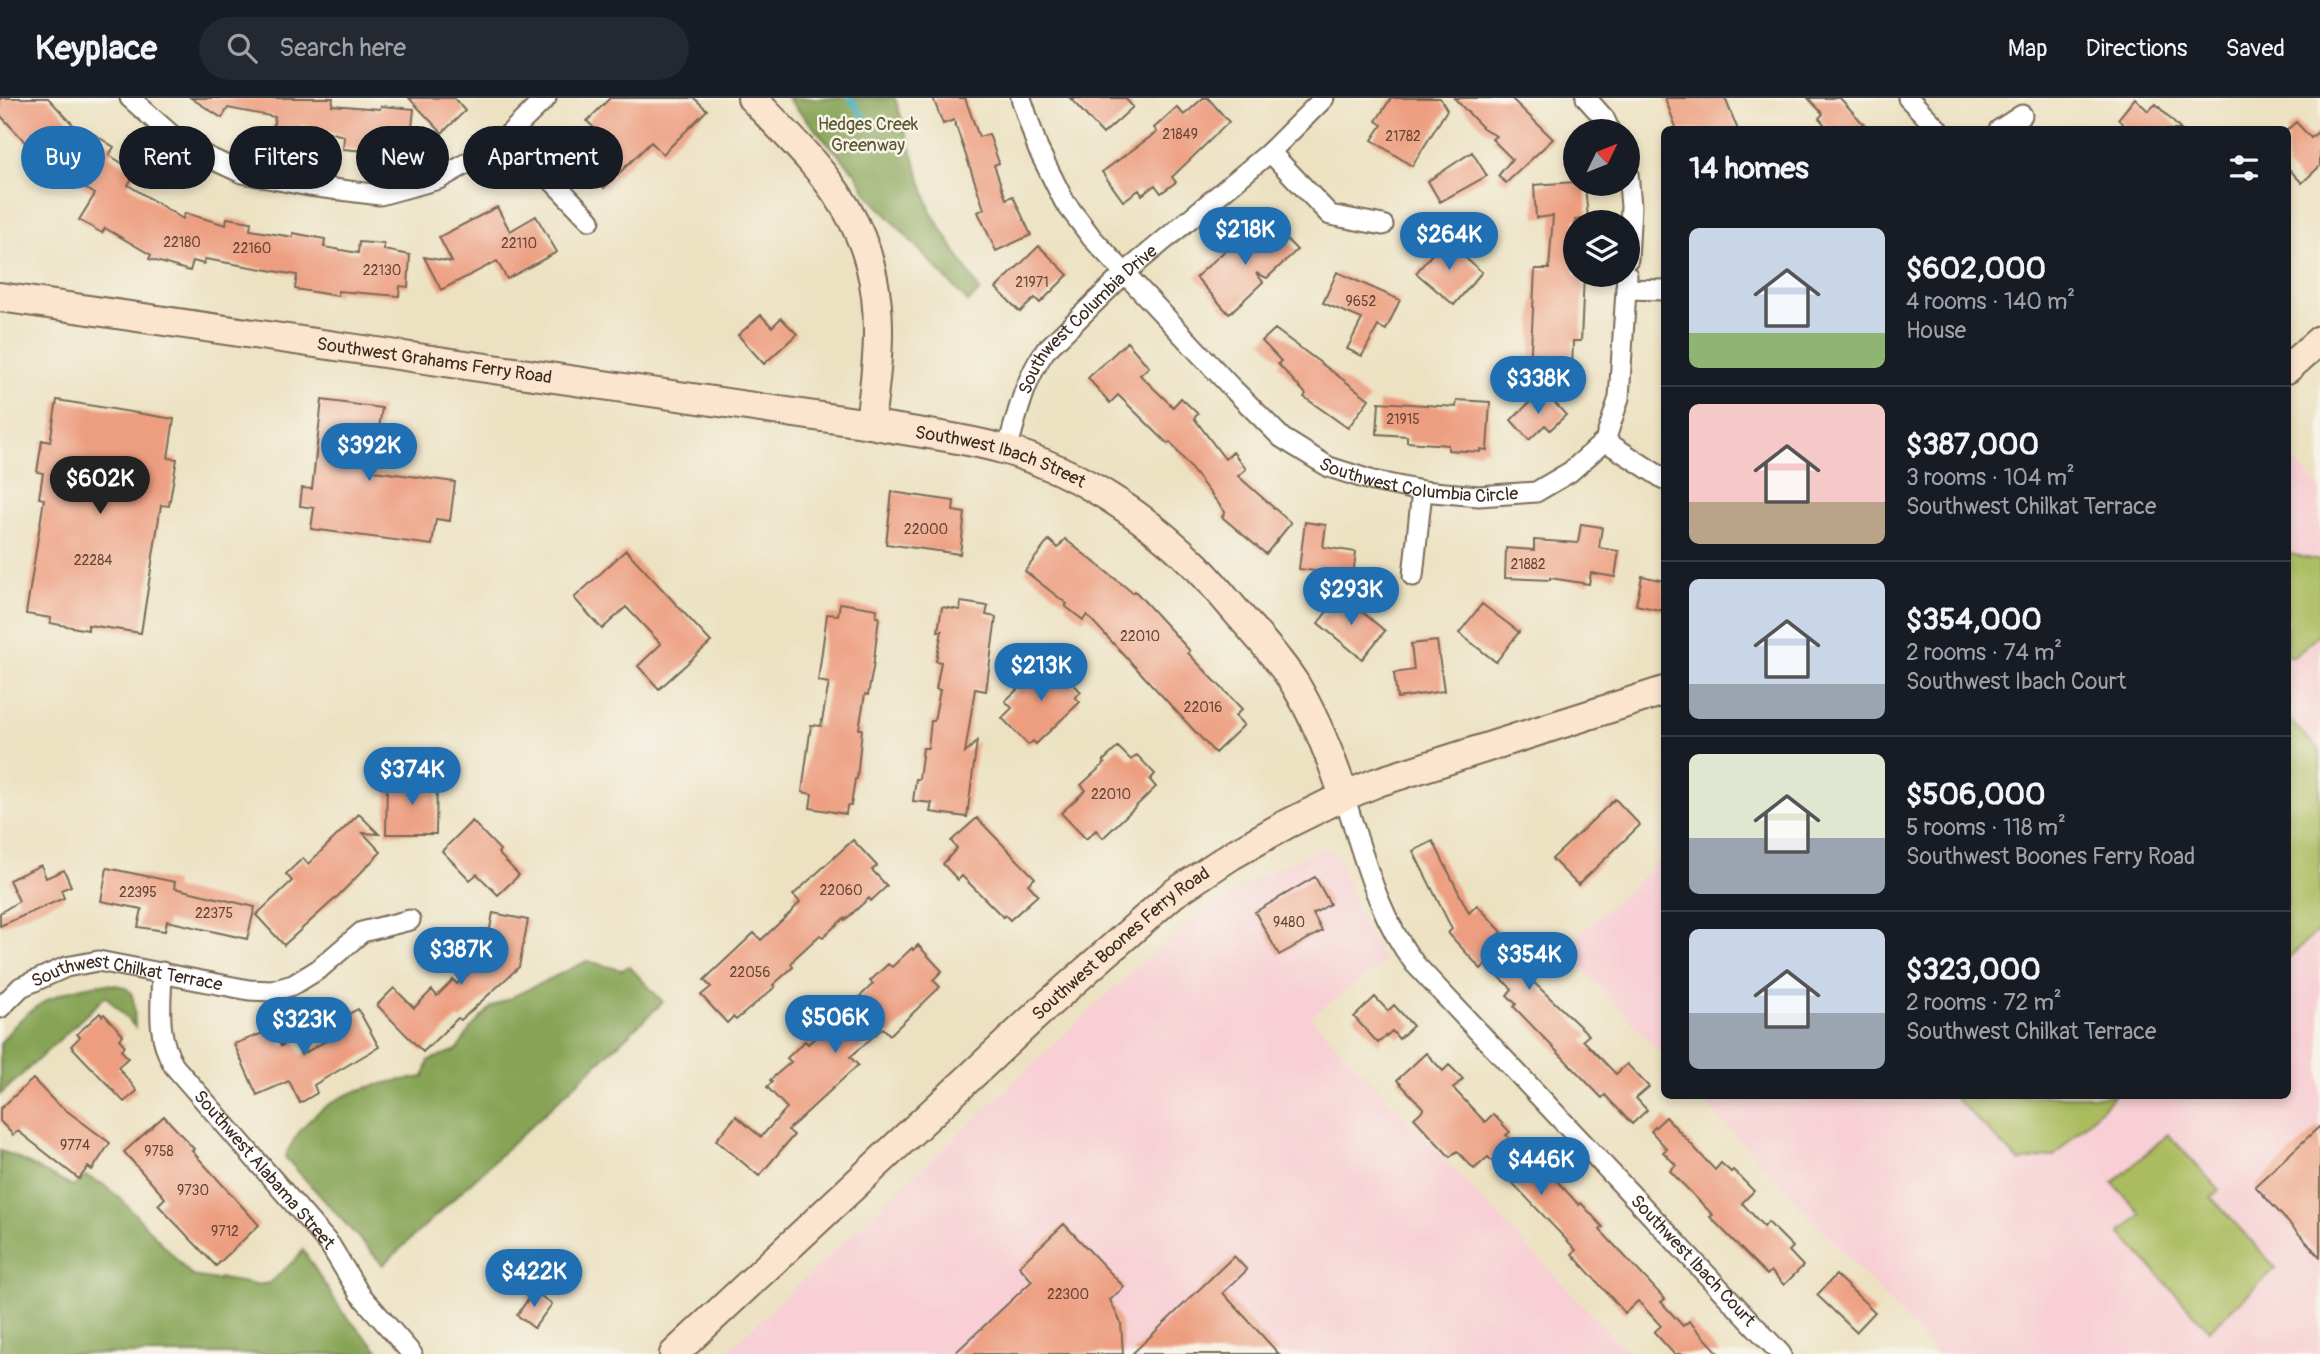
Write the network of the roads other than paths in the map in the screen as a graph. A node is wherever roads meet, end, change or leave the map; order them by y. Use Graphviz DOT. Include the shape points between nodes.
graph roads {
  1 [pos="130,98"];
  2 [pos="546,98"];
  3 [pos="752,98"];
  4 [pos="1021,98"];
  5 [pos="1324,98"];
  6 [pos="1586,98"];
  7 [pos="1908,98"];
  8 [pos="2022,115"];
  9 [pos="1604,119"];
  10 [pos="517,126"];
  11 [pos="1935,126"];
  12 [pos="2005,126"];
  13 [pos="1270,152"];
  14 [pos="463,166"];
  15 [pos="560,189"];
  16 [pos="590,220"];
  17 [pos="1382,225"];
  18 [pos="1126,272"];
  19 [pos="1640,285"];
  20 [pos="1626,287"];
  21 [pos="1661,289"];
  22 [pos="0,297"];
  23 [pos="2320,340"];
  24 [pos="2291,365"];
  25 [pos="870,425"];
  26 [pos="1605,441"];
  27 [pos="1007,450"];
  28 [pos="1661,478"];
  29 [pos="1422,491"];
  30 [pos="1413,576"];
  31 [pos="1661,692"];
  32 [pos="1344,796"];
  33 [pos="410,920"];
  34 [pos="162,972"];
  35 [pos="0,1008"];
  36 [pos="412,1354"];
  37 [pos="674,1354"];
  38 [pos="1781,1354"];
  1 -- 14 [label="street" via="184,146 242,173 380,195 439,179"];
  2 -- 10 [label="street"];
  3 -- 25 [label="street" via="840,197 869,257 878,335"];
  4 -- 18 [label="street, Southwest Columbia Circle" via="1038,149 1064,201"];
  5 -- 13 [label="street, Southwest Columbia Drive"];
  6 -- 9 [label="street"];
  7 -- 11 [label="street"];
  8 -- 12 [label="street"];
  13 -- 17 [label="street" via="1330,215"];
  13 -- 18 [label="street, Southwest Columbia Drive"];
  15 -- 16 [label="street"];
  18 -- 27 [label="street, Southwest Columbia Drive" via="1035,365"];
  18 -- 29 [label="street, Southwest Columbia Circle" via="1282,438 1329,467"];
  19 -- 21 [label="street"];
  20 -- 26 [label="street" via="1619,398"];
  22 -- 25 [label="street, Southwest Grahams Ferry Road"];
  23 -- 24 [label="street"];
  25 -- 27 [label="street, Southwest Ibach Street"];
  26 -- 28 [label="street"];
  26 -- 29 [label="street, Southwest Columbia Circle" via="1570,472 1536,492 1479,496"];
  27 -- 32 [label="street, Southwest Ibach Street" via="1107,496 1147,523 1197,567 1294,682 1330,755"];
  29 -- 30 [label="street"];
  31 -- 32 [label="street, Southwest Boones Ferry Road"];
  32 -- 37 [label="street, Southwest Boones Ferry Road" via="1232,855 1172,894"];
  32 -- 38 [label="street, Southwest Ibach Court" via="1384,913 1409,956"];
  33 -- 34 [label="street, Southwest Chilkat Terrace" via="362,932 319,969 272,991"];
  34 -- 35 [label="street, Southwest Chilkat Terrace" via="98,961 66,967 21,987"];
  34 -- 36 [label="street, Southwest Alabama Street" via="161,1036 174,1066 330,1245 359,1293"];
}
